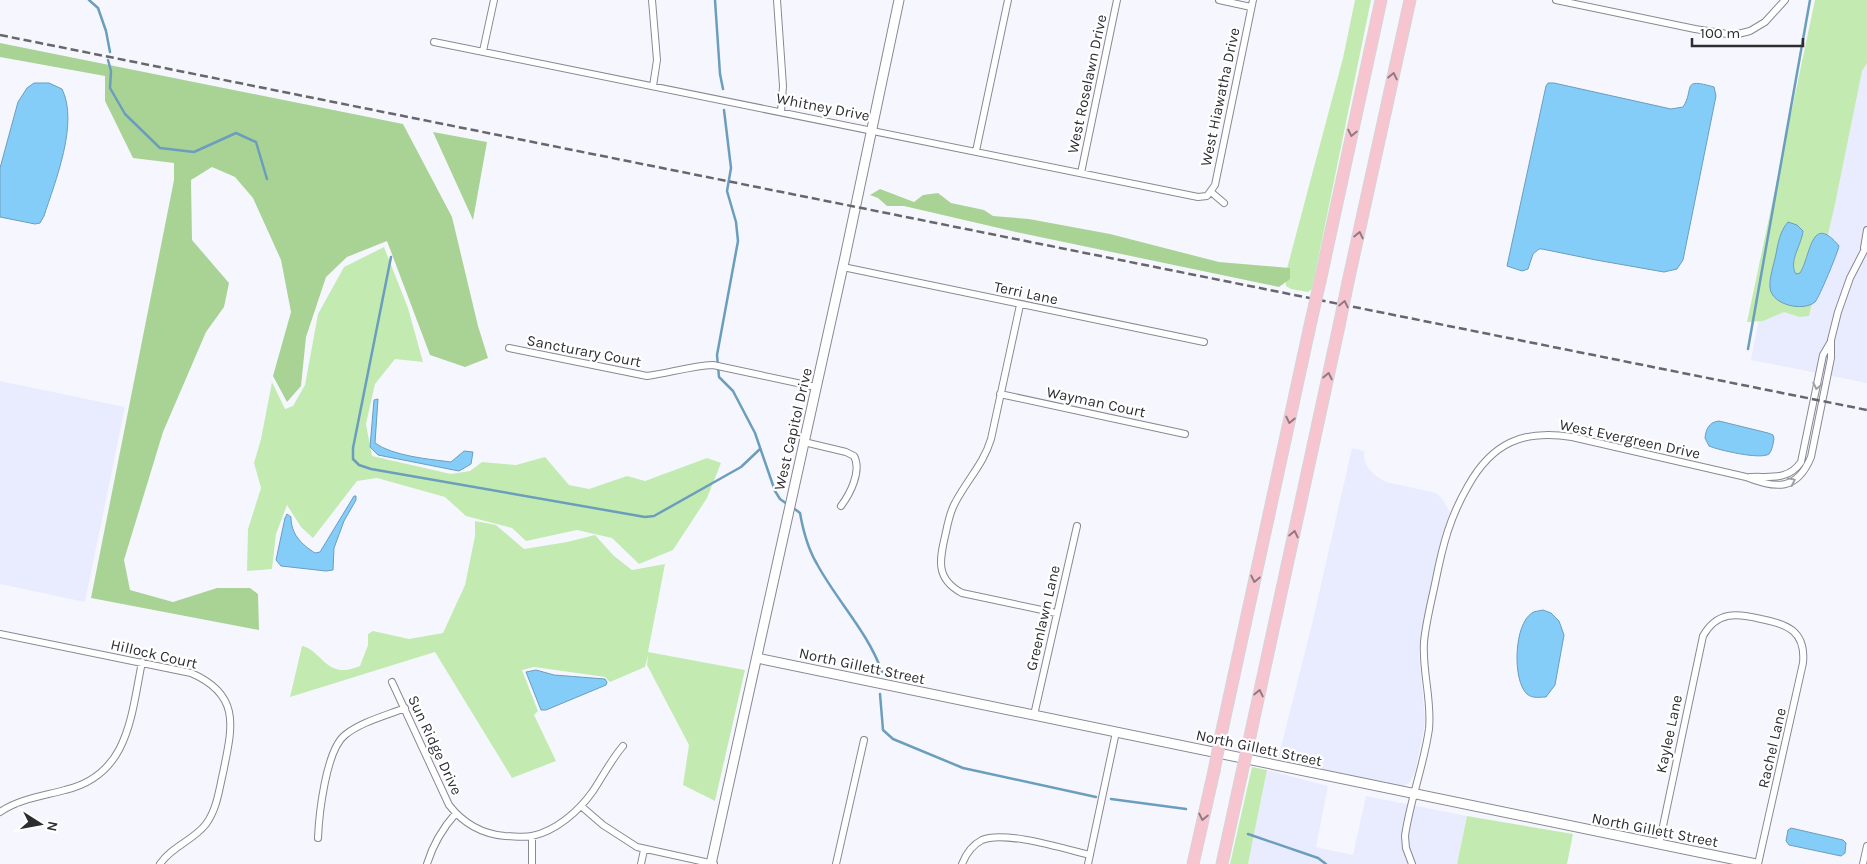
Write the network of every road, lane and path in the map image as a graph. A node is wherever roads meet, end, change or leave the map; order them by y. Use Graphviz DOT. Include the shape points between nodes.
graph roads {
  1 [pos="494,0"];
  2 [pos="652,0"];
  3 [pos="777,0"];
  4 [pos="899,0"];
  5 [pos="1008,0"];
  6 [pos="1117,0"];
  7 [pos="1218,0"];
  8 [pos="1381,0"];
  9 [pos="1410,0"];
  10 [pos="1556,0"];
  11 [pos="1784,0"];
  12 [pos="1252,3"];
  13 [pos="434,42"];
  14 [pos="483,51"];
  15 [pos="653,86"];
  16 [pos="781,112"];
  17 [pos="872,130"];
  18 [pos="976,151"];
  19 [pos="1081,173"];
  20 [pos="1209,194"];
  21 [pos="1224,203"];
  22 [pos="1867,230"];
  23 [pos="1865,247"];
  24 [pos="842,267"];
  25 [pos="1020,305"];
  26 [pos="1204,342"];
  27 [pos="509,348"];
  28 [pos="816,386"];
  29 [pos="1000,394"];
  30 [pos="1185,434"];
  31 [pos="804,442"];
  32 [pos="841,506"];
  33 [pos="1077,526"];
  34 [pos="1056,613"];
  35 [pos="0,634"];
  36 [pos="1798,637"];
  37 [pos="757,658"];
  38 [pos="142,662"];
  39 [pos="392,682"];
  40 [pos="404,708"];
  41 [pos="1034,715"];
  42 [pos="1116,732"];
  43 [pos="864,740"];
  44 [pos="623,746"];
  45 [pos="1414,794"];
  46 [pos="581,806"];
  47 [pos="0,812"];
  48 [pos="456,813"];
  49 [pos="532,836"];
  50 [pos="318,838"];
  51 [pos="1659,845"];
  52 [pos="1867,846"];
  53 [pos="644,850"];
  54 [pos="1090,855"];
  55 [pos="160,864"];
  56 [pos="427,864"];
  57 [pos="532,864"];
  58 [pos="641,864"];
  59 [pos="712,864"];
  60 [pos="836,864"];
  61 [pos="962,864"];
  62 [pos="1088,864"];
  63 [pos="1193,864"];
  64 [pos="1222,864"];
  65 [pos="1412,864"];
  66 [pos="1757,864"];
  67 [pos="1863,864"];
  1 -- 14 [label="street"];
  2 -- 15 [label="street" via="656,60"];
  3 -- 16 [label="street" via="783,86"];
  4 -- 17 [label="street, West Capitol Drive"];
  5 -- 18 [label="street"];
  6 -- 19 [label="street, West Roselawn Drive"];
  7 -- 12 [label="street"];
  8 -- 63 [label="highway, one-way, bridge"];
  64 -- 9 [label="highway, one-way, bridge"];
  10 -- 11 [label="street" via="1734,34 1750,31 1765,22"];
  12 -- 20 [label="street, West Hiawatha Drive" via="1216,180"];
  13 -- 14 [label="street, Whitney Drive"];
  14 -- 15 [label="street, Whitney Drive"];
  15 -- 16 [label="street, Whitney Drive"];
  16 -- 17 [label="street, Whitney Drive"];
  17 -- 18 [label="street, Whitney Drive"];
  17 -- 24 [label="street, West Capitol Drive"];
  18 -- 19 [label="street, Whitney Drive"];
  19 -- 20 [label="street, Whitney Drive" via="1193,197"];
  20 -- 21 [label="street"];
  22 -- 23 [label="street, West Evergreen Drive"];
  23 -- 45 [label="street, West Evergreen Drive" via="1838,312 1813,448 1804,472 1790,483 1764,484 1746,477 1552,434 1518,438 1498,449 1479,467 1449,524 1424,642 1429,727"];
  24 -- 25 [label="street, Terri Lane"];
  24 -- 28 [label="street, West Capitol Drive"];
  25 -- 26 [label="street, Terri Lane"];
  25 -- 29 [label="street"];
  27 -- 28 [label="street, Sancturary Court" via="646,376 713,365"];
  28 -- 31 [label="street, West Capitol Drive"];
  29 -- 30 [label="street, Wayman Court"];
  29 -- 34 [label="street" via="988,448 950,516 941,554 942,572 962,593"];
  31 -- 32 [label="street" via="854,456 856,467 850,493"];
  31 -- 37 [label="street, West Capitol Drive"];
  33 -- 34 [label="street, Greenlawn Lane"];
  34 -- 41 [label="street, Greenlawn Lane"];
  35 -- 38 [label="street, Hillock Court"];
  36 -- 51 [label="street, Kaylee Lane" via="1784,625 1739,614 1722,618 1707,630 1700,648"];
  36 -- 66 [label="street, Rachel Lane" via="1804,652 1803,663"];
  37 -- 41 [label="street, North Gillett Street"];
  37 -- 59 [label="street, West Capitol Drive"];
  38 -- 47 [label="street" via="126,738 104,771 76,788 21,801"];
  38 -- 55 [label="street, Hillock Court" via="191,673 209,682 225,700 232,726 217,801 210,817 197,834"];
  39 -- 40 [label="street, Sun Ridge Drive"];
  40 -- 48 [label="street, Sun Ridge Drive" via="442,792"];
  40 -- 50 [label="street" via="356,728 338,741 319,814"];
  41 -- 42 [label="street, North Gillett Street"];
  42 -- 45 [label="street, North Gillett Street"];
  42 -- 54 [label="street"];
  43 -- 60 [label="street"];
  44 -- 46 [label="street, Sun Ridge Drive"];
  45 -- 51 [label="street, North Gillett Street"];
  45 -- 65 [label="street, West Evergreen Drive" via="1405,836"];
  46 -- 49 [label="street, Sun Ridge Drive" via="562,823"];
  46 -- 53 [label="street" via="618,836"];
  48 -- 49 [label="street, Sun Ridge Drive" via="486,832"];
  48 -- 56 [label="street" via="442,828"];
  49 -- 57 [label="street"];
  51 -- 66 [label="street, North Gillett Street"];
  52 -- 67 [label="street"];
  53 -- 58 [label="street"];
  53 -- 59 [label="street"];
  54 -- 61 [label="street" via="995,837 976,844"];
  54 -- 62 [label="street"];
}
